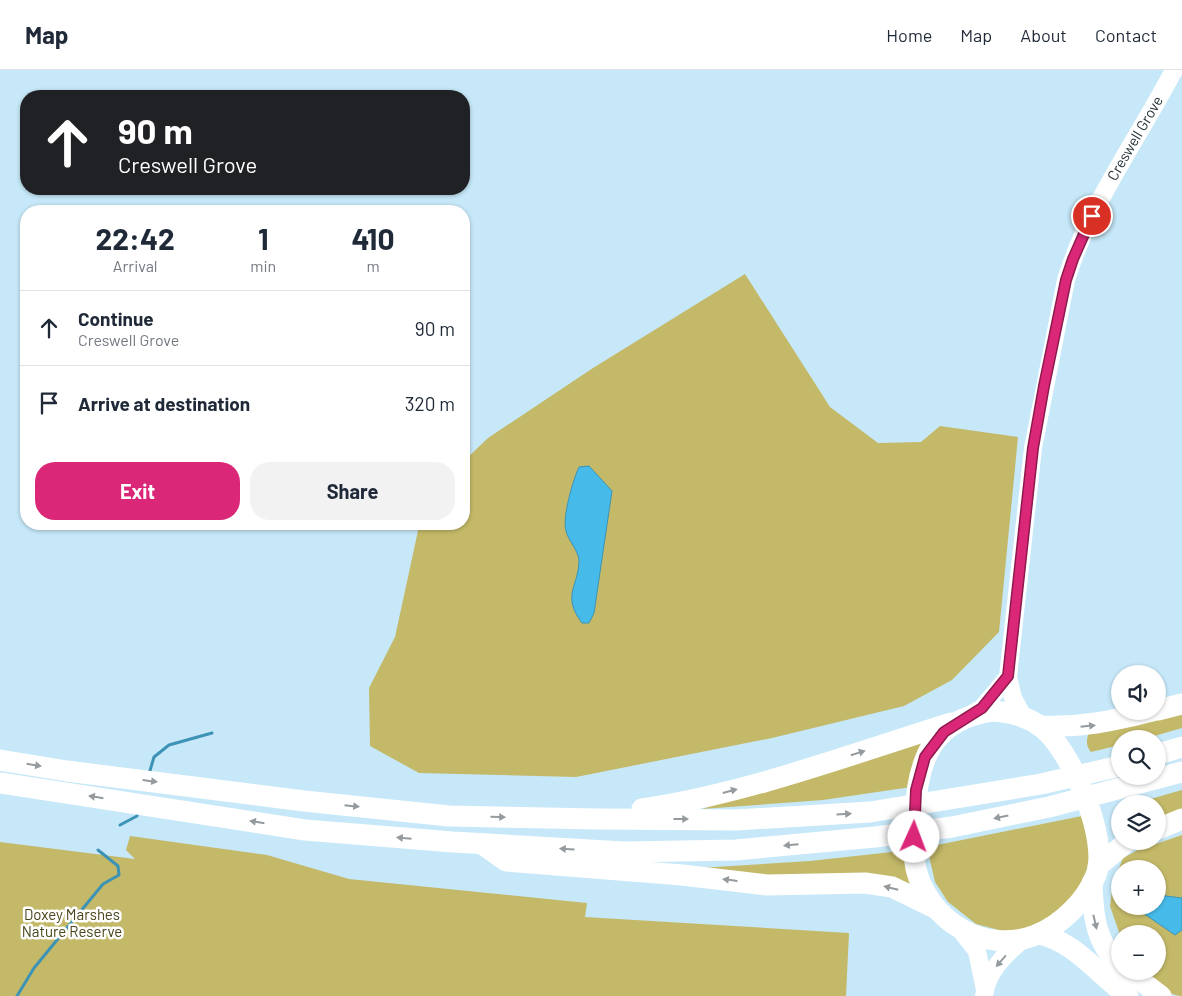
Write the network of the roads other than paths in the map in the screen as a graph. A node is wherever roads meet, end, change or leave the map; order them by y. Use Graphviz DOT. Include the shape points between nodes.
graph roads {
  1 [pos="1174,70"];
  2 [pos="1008,676"];
  3 [pos="1182,704"];
  4 [pos="1166,708"];
  5 [pos="964,718"];
  6 [pos="1117,720"];
  7 [pos="1032,722"];
  8 [pos="1182,747"];
  9 [pos="1166,752"];
  10 [pos="0,760"];
  11 [pos="1111,769"];
  12 [pos="1182,772"];
  13 [pos="65,781"];
  14 [pos="0,783"];
  15 [pos="598,819"];
  16 [pos="1182,819"];
  17 [pos="1166,826"];
  18 [pos="1119,850"];
  19 [pos="617,860"];
  20 [pos="1095,875"];
  21 [pos="935,908"];
  22 [pos="959,928"];
  23 [pos="1032,936"];
  24 [pos="1111,953"];
  25 [pos="1140,980"];
  26 [pos="985,993"];
  27 [pos="1128,996"];
  28 [pos="1160,996"];
  1 -- 2 [label="main road, Creswell Grove" via="1092,216 1066,280 1033,448"];
  2 -- 5 [label="main road" via="982,708"];
  2 -- 7 [label="main road, Creswell Grove" via="1013,698"];
  3 -- 4 [label="highway"];
  5 -- 7 [label="highway" via="993,711"];
  15 -- 5 [label="highway, one-way" via="610,813 750,786"];
  5 -- 21 [label="highway" via="944,732 925,757 916,790 913,853 921,883"];
  7 -- 6 [label="highway, one-way" via="1076,727"];
  7 -- 20 [label="highway" via="1064,753 1088,806 1098,839"];
  8 -- 9 [label="highway"];
  10 -- 13 [label="highway, one-way"];
  15 -- 11 [label="highway, one-way" via="736,820 870,812 948,801"];
  12 -- 19 [label="highway, one-way" via="1116,791 952,827"];
  13 -- 14 [label="highway"];
  13 -- 15 [label="highway, one-way" via="449,816"];
  19 -- 13 [label="highway, one-way" via="506,860 482,844 305,830"];
  16 -- 17 [label="highway"];
  18 -- 20 [label="highway"];
  21 -- 19 [label="highway, one-way" via="892,887 865,883 767,885"];
  20 -- 23 [label="highway" via="1086,895 1069,913"];
  20 -- 24 [label="highway, one-way" via="1092,910 1100,939"];
  21 -- 22 [label="highway"];
  22 -- 23 [label="highway" via="999,941"];
  22 -- 26 [label="main road" via="977,952"];
  23 -- 26 [label="main road, one-way" via="996,966"];
  23 -- 27 [label="highway" via="1049,936 1070,947"];
  25 -- 28 [label="highway"];
}
